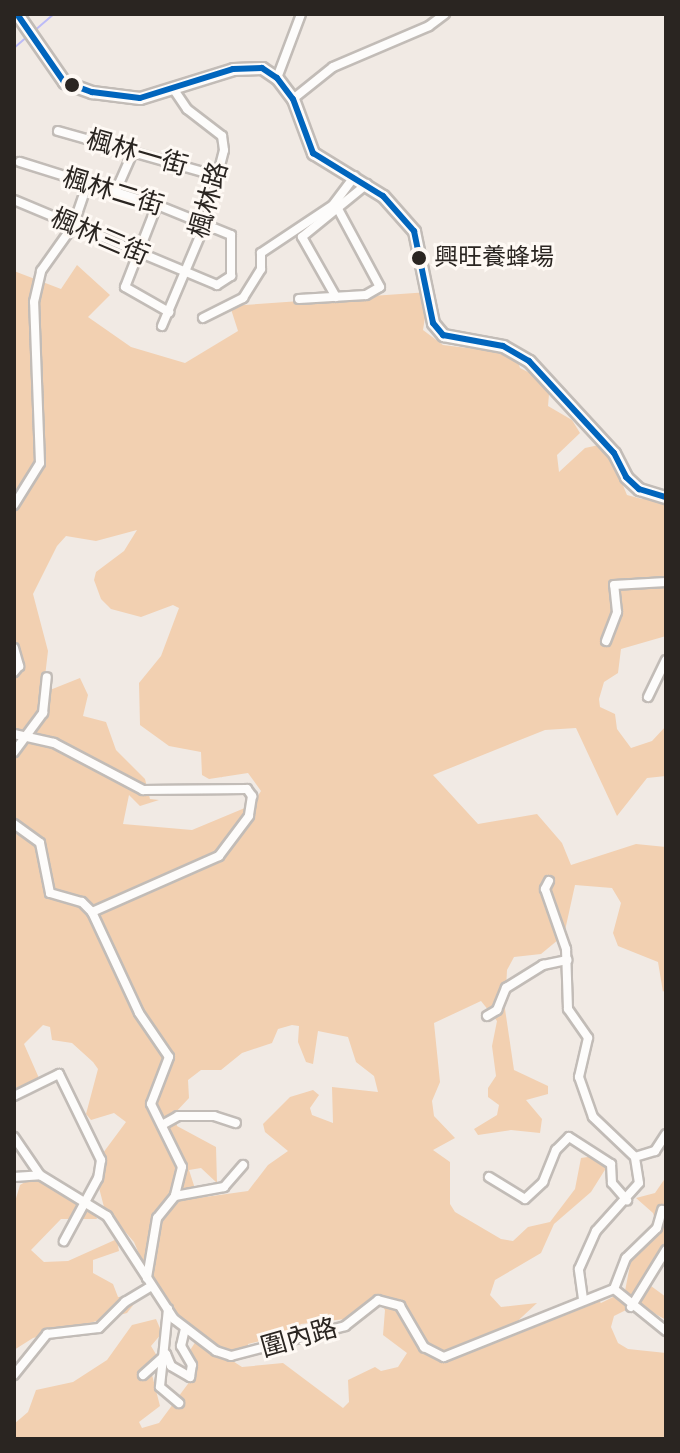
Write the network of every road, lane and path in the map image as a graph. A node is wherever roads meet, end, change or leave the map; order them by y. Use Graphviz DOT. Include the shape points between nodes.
graph roads {
  1 [pos="17,14"];
  2 [pos="301,14"];
  3 [pos="445,14"];
  4 [pos="277,78"];
  5 [pos="174,90"];
  6 [pos="293,99"];
  7 [pos="58,131"];
  8 [pos="133,152"];
  9 [pos="20,162"];
  10 [pos="217,176"];
  11 [pos="355,176"];
  12 [pos="368,184"];
  13 [pos="87,185"];
  14 [pos="115,193"];
  15 [pos="14,200"];
  16 [pos="157,205"];
  17 [pos="338,209"];
  18 [pos="205,224"];
  19 [pos="73,226"];
  20 [pos="140,253"];
  21 [pos="187,272"];
  22 [pos="336,297"];
  23 [pos="299,299"];
  24 [pos="169,312"];
  25 [pos="203,318"];
  26 [pos="162,326"];
  27 [pos="666,497"];
  28 [pos="14,505"];
  29 [pos="666,582"];
  30 [pos="606,641"];
  31 [pos="14,648"];
  32 [pos="666,660"];
  33 [pos="14,672"];
  34 [pos="47,677"];
  35 [pos="648,697"];
  36 [pos="27,733"];
  37 [pos="14,734"];
  38 [pos="14,752"];
  39 [pos="14,824"];
  40 [pos="549,881"];
  41 [pos="92,912"];
  42 [pos="567,960"];
  43 [pos="487,1016"];
  44 [pos="14,1096"];
  45 [pos="236,1123"];
  46 [pos="162,1125"];
  47 [pos="666,1134"];
  48 [pos="14,1137"];
  49 [pos="635,1157"];
  50 [pos="243,1165"];
  51 [pos="40,1175"];
  52 [pos="14,1177"];
  53 [pos="489,1177"];
  54 [pos="175,1196"];
  55 [pos="627,1200"];
  56 [pos="85,1203"];
  57 [pos="662,1210"];
  58 [pos="64,1241"];
  59 [pos="666,1250"];
  60 [pos="149,1282"];
  61 [pos="614,1289"];
  62 [pos="583,1299"];
  63 [pos="631,1307"];
  64 [pos="168,1309"];
  65 [pos="185,1328"];
  66 [pos="666,1331"];
  67 [pos="166,1354"];
  68 [pos="14,1375"];
  69 [pos="143,1375"];
  70 [pos="179,1403"];
  1 -- 5 [label="main road" via="58,75 76,88 124,98"];
  2 -- 4 [label="street"];
  3 -- 6 [label="street" via="429,26 333,67"];
  4 -- 5 [label="main road" via="262,68 233,69"];
  4 -- 6 [label="main road"];
  5 -- 10 [label="street, 楓林路" via="187,109 222,136"];
  6 -- 11 [label="main road" via="313,153"];
  7 -- 8 [label="street, 楓林一街"];
  8 -- 10 [label="street, 楓林一街"];
  8 -- 14 [label="street"];
  9 -- 13 [label="street, 楓林二街"];
  10 -- 18 [label="street, 楓林路"];
  11 -- 12 [label="main road"];
  11 -- 25 [label="street" via="333,205 261,253 261,269 243,298"];
  12 -- 17 [label="street"];
  12 -- 27 [label="main road" via="414,231 433,323 443,335 503,346 529,361 614,453 626,477 639,489"];
  13 -- 14 [label="street, 楓林二街"];
  13 -- 19 [label="street"];
  14 -- 16 [label="street, 楓林二街"];
  15 -- 19 [label="street, 楓林三街"];
  16 -- 18 [label="street, 楓林二街"];
  16 -- 20 [label="street"];
  17 -- 22 [label="street" via="302,237"];
  17 -- 22 [label="street" via="380,287 366,295"];
  18 -- 21 [label="street, 楓林路"];
  18 -- 21 [label="street, 楓林二街" via="231,235 231,276 217,285"];
  19 -- 20 [label="street, 楓林三街"];
  19 -- 28 [label="street" via="41,271 34,302 40,463"];
  20 -- 21 [label="street, 楓林三街"];
  20 -- 24 [label="street" via="125,287"];
  21 -- 24 [label="street, 楓林路"];
  22 -- 23 [label="street"];
  24 -- 26 [label="street, 楓林路"];
  29 -- 30 [label="street" via="614,585 617,612"];
  31 -- 33 [label="street" via="19,666"];
  32 -- 35 [label="street"];
  34 -- 36 [label="street" via="47,704"];
  36 -- 37 [label="street"];
  36 -- 38 [label="street"];
  36 -- 41 [label="street" via="143,790 247,789 252,796 249,816 219,856"];
  39 -- 41 [label="street" via="40,843 50,893 82,902"];
  40 -- 42 [label="street" via="545,889"];
  41 -- 46 [label="street" via="139,1013 169,1057 151,1104"];
  42 -- 43 [label="street" via="543,965 506,988 497,1010"];
  42 -- 49 [label="street" via="568,1009 588,1038 579,1077 593,1117"];
  44 -- 56 [label="street" via="62,1077 101,1160"];
  45 -- 46 [label="street" via="214,1116 178,1116"];
  46 -- 54 [label="street" via="182,1167"];
  47 -- 49 [label="street" via="655,1151"];
  48 -- 51 [label="street, 圍內路"];
  49 -- 55 [label="street" via="639,1183"];
  50 -- 54 [label="street" via="224,1187"];
  51 -- 52 [label="street"];
  51 -- 56 [label="street, 圍內路"];
  53 -- 55 [label="street" via="525,1199 543,1182 556,1150 569,1137 611,1164 612,1183"];
  54 -- 60 [label="street" via="157,1218"];
  55 -- 62 [label="street" via="596,1231 579,1269"];
  56 -- 58 [label="street"];
  56 -- 60 [label="street, 圍內路" via="107,1216"];
  57 -- 61 [label="street" via="657,1228 626,1258"];
  59 -- 63 [label="street"];
  60 -- 64 [label="street, 圍內路"];
  60 -- 68 [label="street" via="99,1328 47,1334"];
  61 -- 62 [label="street, 圍內路"];
  61 -- 63 [label="street"];
  62 -- 65 [label="street, 圍內路" via="444,1357 424,1347 400,1306 390,1300 378,1300 345,1326 231,1356"];
  63 -- 66 [label="street"];
  64 -- 65 [label="street, 圍內路"];
  64 -- 67 [label="street"];
  65 -- 67 [label="street" via="181,1346 192,1365 190,1377 171,1366"];
  67 -- 69 [label="street"];
  67 -- 70 [label="street" via="160,1387"];
}
